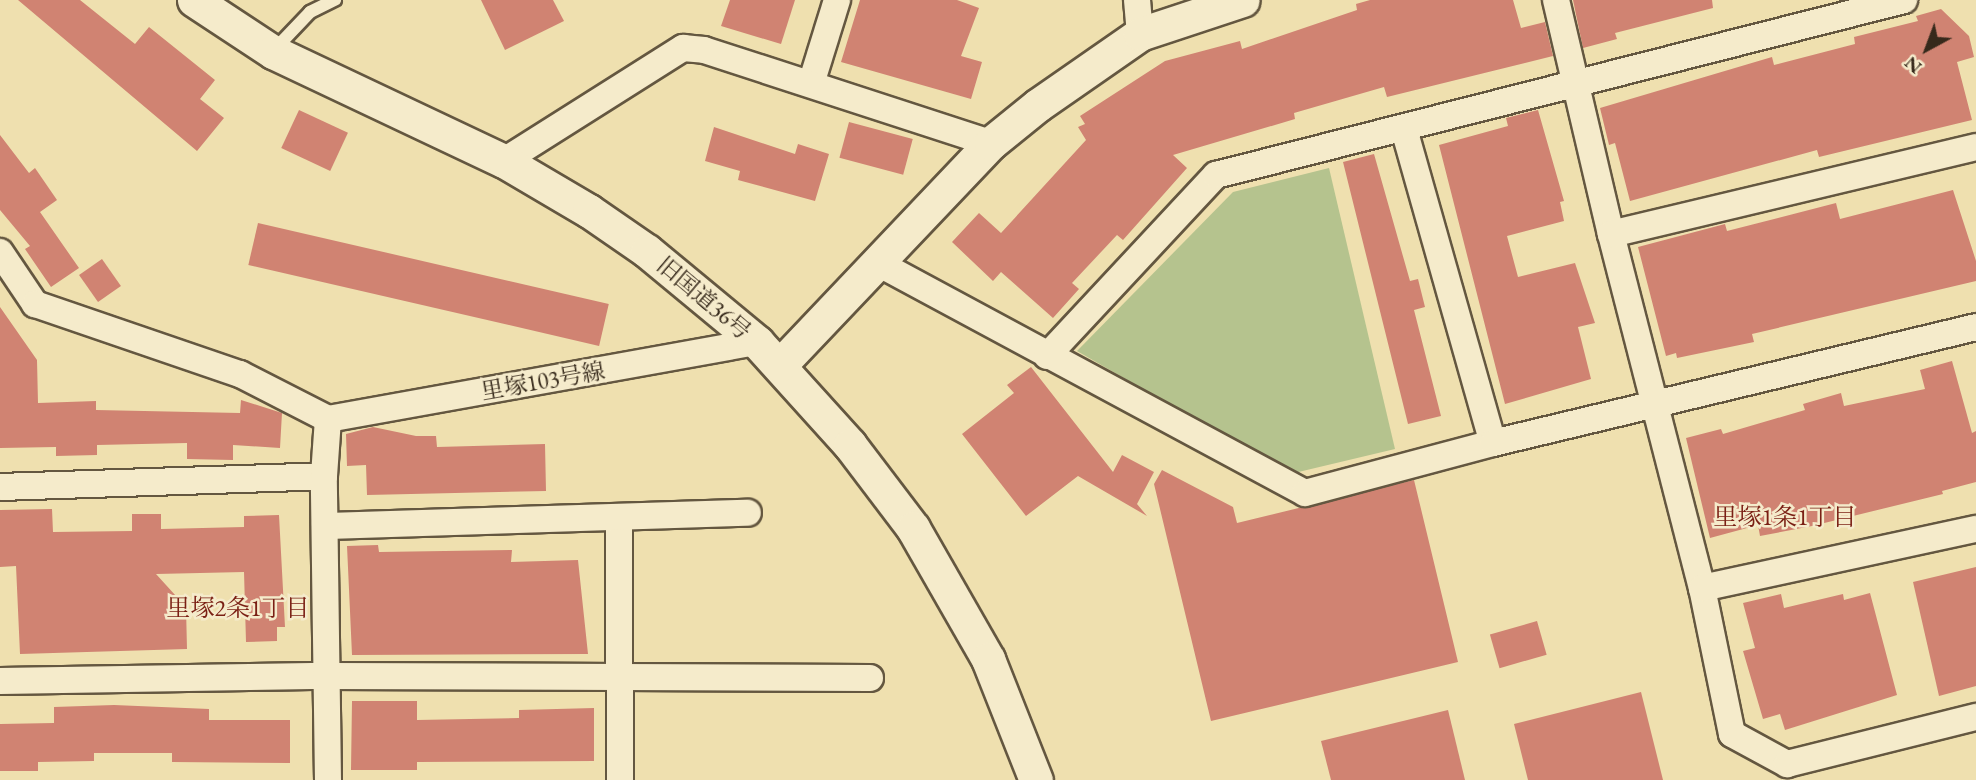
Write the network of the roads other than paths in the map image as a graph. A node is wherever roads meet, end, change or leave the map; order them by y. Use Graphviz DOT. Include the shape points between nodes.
graph roads {
  1 [pos="194,0"];
  2 [pos="335,0"];
  3 [pos="837,0"];
  4 [pos="1137,0"];
  5 [pos="1243,0"];
  6 [pos="1556,0"];
  7 [pos="1904,0"];
  8 [pos="1140,34"];
  9 [pos="273,52"];
  10 [pos="1575,80"];
  11 [pos="811,84"];
  12 [pos="1404,129"];
  13 [pos="991,143"];
  14 [pos="1976,147"];
  15 [pos="504,161"];
  16 [pos="1611,234"];
  17 [pos="0,252"];
  18 [pos="876,262"];
  19 [pos="1976,327"];
  20 [pos="768,354"];
  21 [pos="1047,356"];
  22 [pos="1655,402"];
  23 [pos="328,419"];
  24 [pos="1493,443"];
  25 [pos="324,476"];
  26 [pos="0,487"];
  27 [pos="748,513"];
  28 [pos="619,520"];
  29 [pos="325,526"];
  30 [pos="1976,529"];
  31 [pos="1702,588"];
  32 [pos="621,675"];
  33 [pos="328,676"];
  34 [pos="870,678"];
  35 [pos="0,681"];
  36 [pos="1976,716"];
  37 [pos="328,780"];
  38 [pos="620,780"];
  39 [pos="1036,780"];
  1 -- 9 [label="street, 旧国道36号"];
  2 -- 9 [label="lane" via="310,12"];
  3 -- 11 [label="street"];
  4 -- 8 [label="street"];
  5 -- 8 [label="street"];
  6 -- 10 [label="street"];
  7 -- 10 [label="street"];
  8 -- 13 [label="street"];
  9 -- 15 [label="street, 旧国道36号"];
  10 -- 12 [label="street"];
  10 -- 16 [label="street"];
  11 -- 13 [label="street"];
  11 -- 15 [label="street" via="683,48"];
  12 -- 21 [label="street" via="1216,175"];
  12 -- 24 [label="street"];
  13 -- 18 [label="street"];
  14 -- 16 [label="street"];
  15 -- 20 [label="street, 旧国道36号" via="648,251"];
  16 -- 22 [label="street"];
  17 -- 23 [label="street" via="35,304 240,374"];
  18 -- 20 [label="street"];
  18 -- 21 [label="street"];
  19 -- 22 [label="street"];
  20 -- 23 [label="street, 里塚103号線"];
  20 -- 39 [label="street, 旧国道36号" via="914,528 988,659"];
  21 -- 24 [label="street" via="1305,493"];
  22 -- 24 [label="street"];
  22 -- 31 [label="street"];
  23 -- 25 [label="street"];
  25 -- 26 [label="street"];
  25 -- 29 [label="street"];
  27 -- 28 [label="street"];
  28 -- 29 [label="street"];
  28 -- 32 [label="street"];
  29 -- 33 [label="street"];
  30 -- 31 [label="street"];
  31 -- 36 [label="street" via="1732,733 1787,764"];
  32 -- 33 [label="street"];
  32 -- 34 [label="street"];
  32 -- 38 [label="street"];
  33 -- 35 [label="street"];
  33 -- 37 [label="street"];
}
